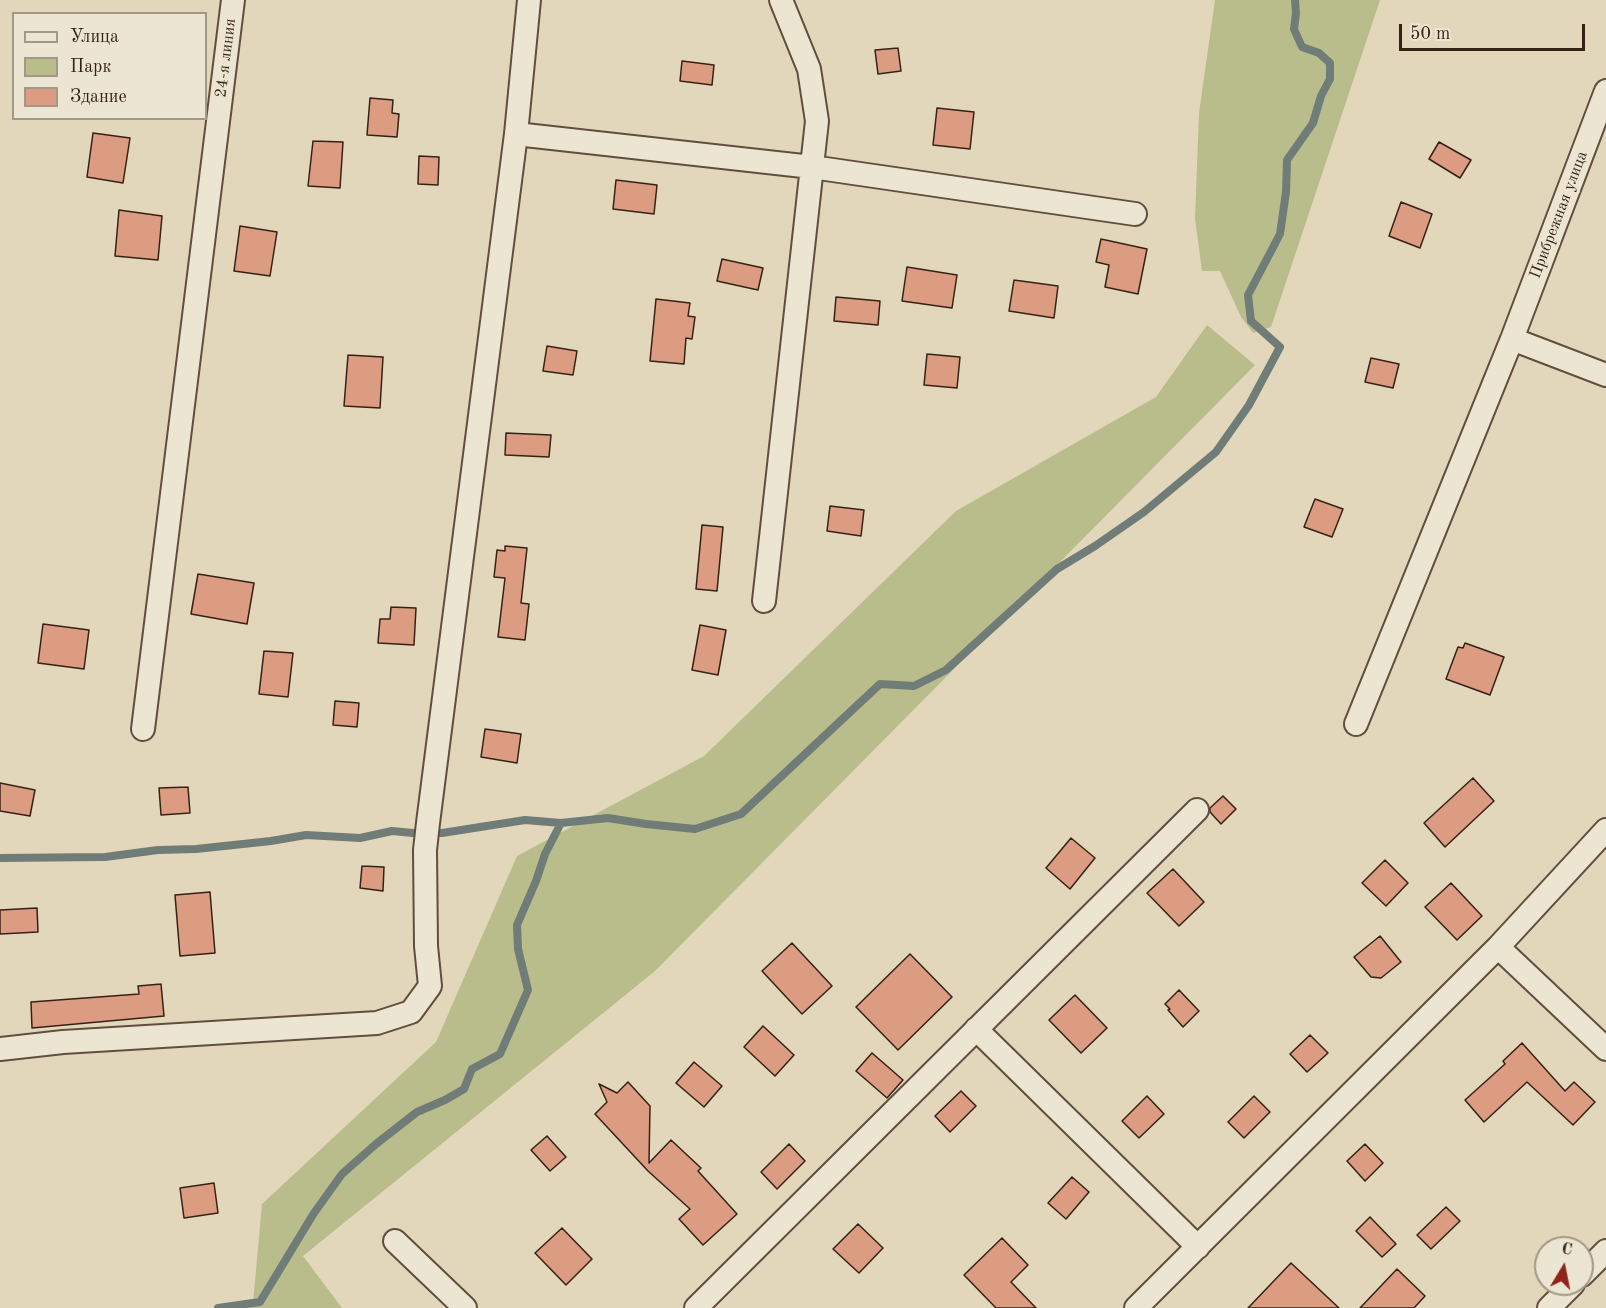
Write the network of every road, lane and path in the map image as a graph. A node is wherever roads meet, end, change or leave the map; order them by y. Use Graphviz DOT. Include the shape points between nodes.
graph roads {
  1 [pos="233,0"];
  2 [pos="529,0"];
  3 [pos="782,0"];
  4 [pos="1606,91"];
  5 [pos="516,134"];
  6 [pos="812,167"];
  7 [pos="1135,214"];
  8 [pos="1512,339"];
  9 [pos="1606,375"];
  10 [pos="764,601"];
  11 [pos="1356,723"];
  12 [pos="143,729"];
  13 [pos="1197,810"];
  14 [pos="1606,830"];
  15 [pos="1498,946"];
  16 [pos="976,1029"];
  17 [pos="0,1049"];
  18 [pos="1606,1049"];
  19 [pos="395,1241"];
  20 [pos="1198,1247"];
  21 [pos="1606,1251"];
  22 [pos="1594,1263"];
  23 [pos="1561,1296"];
  24 [pos="465,1308"];
  25 [pos="696,1308"];
  26 [pos="1136,1308"];
  27 [pos="1549,1308"];
  1 -- 12 [label="street, 24-я линия"];
  2 -- 5 [label="street"];
  3 -- 6 [label="street" via="809,69 817,121"];
  4 -- 8 [label="street, Прибрежная улица"];
  5 -- 6 [label="street"];
  5 -- 17 [label="street" via="425,850 430,986 411,1012 377,1023"];
  6 -- 7 [label="street"];
  6 -- 10 [label="street"];
  8 -- 9 [label="street"];
  8 -- 11 [label="street, Прибрежная улица"];
  13 -- 16 [label="street"];
  14 -- 15 [label="street"];
  15 -- 18 [label="street"];
  15 -- 20 [label="street"];
  16 -- 20 [label="street"];
  16 -- 25 [label="street"];
  19 -- 24 [label="street"];
  20 -- 26 [label="street"];
  21 -- 22 [label="street"];
  23 -- 27 [label="street"];
}
